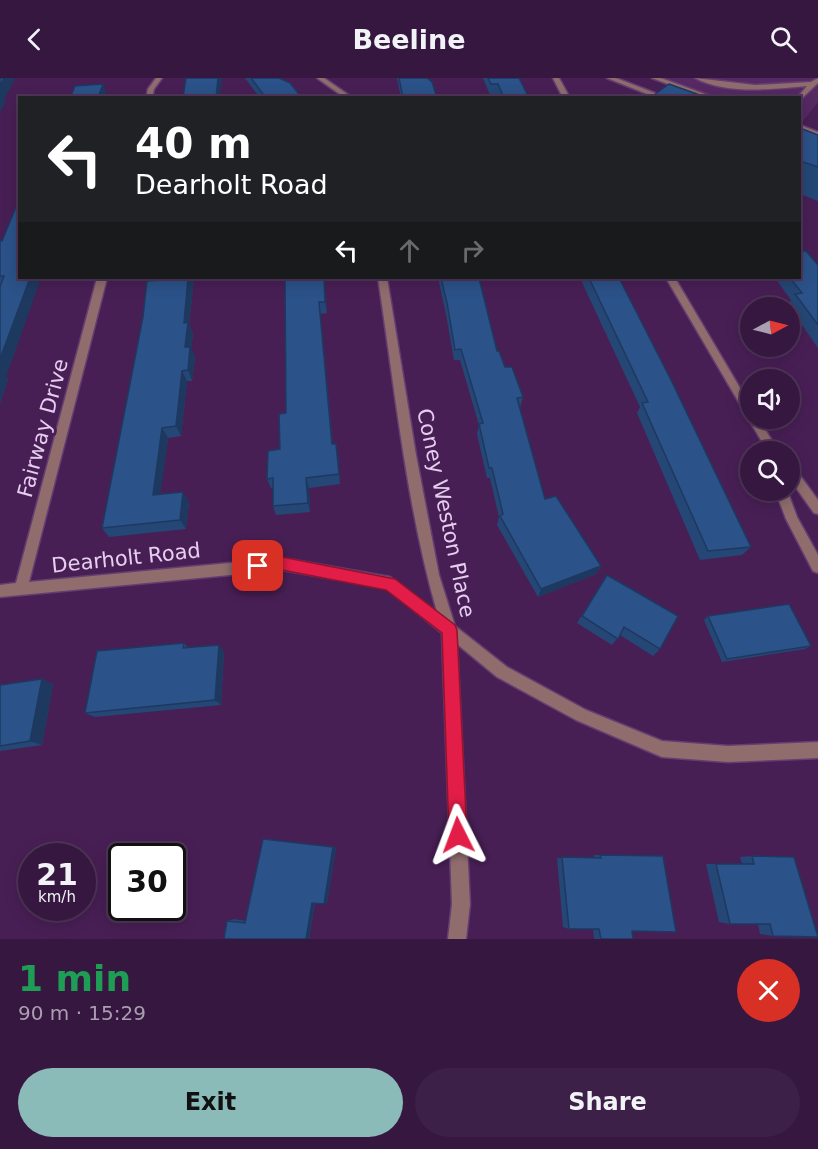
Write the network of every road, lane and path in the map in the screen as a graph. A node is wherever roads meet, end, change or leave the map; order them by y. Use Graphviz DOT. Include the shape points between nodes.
graph roads {
  1 [pos="159,78"];
  2 [pos="320,78"];
  3 [pos="556,78"];
  4 [pos="610,78"];
  5 [pos="655,78"];
  6 [pos="698,78"];
  7 [pos="815,82"];
  8 [pos="150,96"];
  9 [pos="347,96"];
  10 [pos="566,96"];
  11 [pos="660,96"];
  12 [pos="707,96"];
  13 [pos="801,97"];
  14 [pos="801,127"];
  15 [pos="818,134"];
  16 [pos="102,279"];
  17 [pos="383,279"];
  18 [pos="672,279"];
  19 [pos="740,397"];
  20 [pos="800,484"];
  21 [pos="785,501"];
  22 [pos="818,509"];
  23 [pos="818,567"];
  24 [pos="21,589"];
  25 [pos="0,591"];
  26 [pos="449,630"];
  27 [pos="818,750"];
  28 [pos="457,939"];
  1 -- 8 [label="street"];
  2 -- 9 [label="street"];
  3 -- 10 [label="street"];
  4 -- 11 [label="street"];
  5 -- 12 [label="street"];
  6 -- 7 [label="street" via="733,88"];
  7 -- 13 [label="street"];
  14 -- 15 [label="street"];
  16 -- 24 [label="street, Fairway Drive"];
  17 -- 26 [label="street, Coney Weston Place" via="410,455 433,575"];
  18 -- 19 [label="street"];
  20 -- 22 [label="street"];
  21 -- 23 [label="street"];
  24 -- 25 [label="street, Dearholt Road"];
  24 -- 26 [label="street, Dearholt Road" via="282,564 390,584"];
  26 -- 27 [label="street, Dearholt Road" via="512,677 581,715 662,749 728,754"];
  26 -- 28 [label="street, Coney Weston Place" via="461,903"];
}
